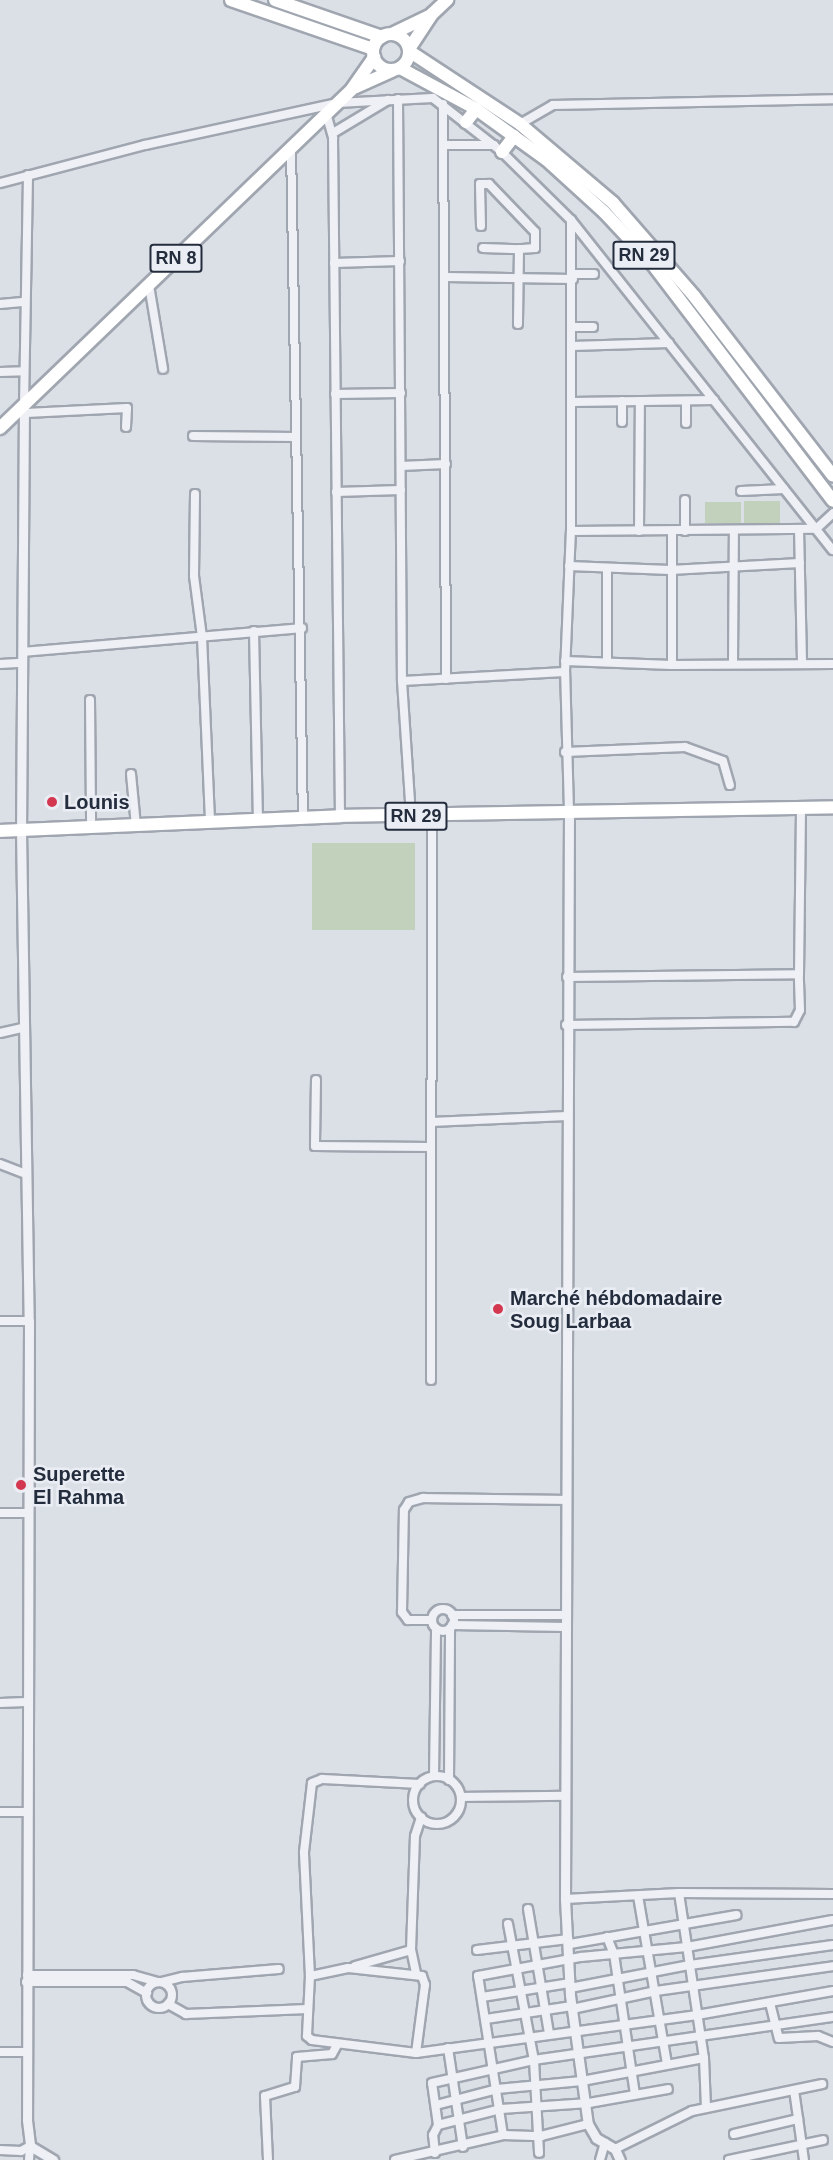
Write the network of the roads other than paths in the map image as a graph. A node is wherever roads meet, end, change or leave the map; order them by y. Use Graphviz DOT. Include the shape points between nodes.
graph roads {
  1 [pos="231,0"];
  2 [pos="275,0"];
  3 [pos="447,0"];
  4 [pos="432,14"];
  5 [pos="387,36"];
  6 [pos="409,50"];
  7 [pos="373,53"];
  8 [pos="396,69"];
  9 [pos="352,89"];
  10 [pos="389,99"];
  11 [pos="398,99"];
  12 [pos="833,99"];
  13 [pos="337,103"];
  14 [pos="443,104"];
  15 [pos="476,109"];
  16 [pos="326,113"];
  17 [pos="466,122"];
  18 [pos="520,124"];
  19 [pos="333,133"];
  20 [pos="514,136"];
  21 [pos="291,145"];
  22 [pos="446,145"];
  23 [pos="498,149"];
  24 [pos="28,175"];
  25 [pos="0,183"];
  26 [pos="571,220"];
  27 [pos="481,226"];
  28 [pos="483,248"];
  29 [pos="519,249"];
  30 [pos="400,261"];
  31 [pos="334,263"];
  32 [pos="594,274"];
  33 [pos="573,276"];
  34 [pos="446,277"];
  35 [pos="519,278"];
  36 [pos="149,285"];
  37 [pos="25,302"];
  38 [pos="0,304"];
  39 [pos="518,324"];
  40 [pos="572,327"];
  41 [pos="593,327"];
  42 [pos="669,343"];
  43 [pos="572,346"];
  44 [pos="164,369"];
  45 [pos="24,371"];
  46 [pos="0,372"];
  47 [pos="401,393"];
  48 [pos="335,394"];
  49 [pos="714,400"];
  50 [pos="622,401"];
  51 [pos="640,401"];
  52 [pos="686,401"];
  53 [pos="572,402"];
  54 [pos="25,409"];
  55 [pos="622,422"];
  56 [pos="686,423"];
  57 [pos="126,427"];
  58 [pos="0,428"];
  59 [pos="193,436"];
  60 [pos="296,437"];
  61 [pos="446,464"];
  62 [pos="401,466"];
  63 [pos="833,476"];
  64 [pos="784,489"];
  65 [pos="401,490"];
  66 [pos="741,491"];
  67 [pos="336,492"];
  68 [pos="195,494"];
  69 [pos="685,500"];
  70 [pos="833,501"];
  71 [pos="833,513"];
  72 [pos="799,529"];
  73 [pos="816,529"];
  74 [pos="734,530"];
  75 [pos="571,531"];
  76 [pos="639,531"];
  77 [pos="672,531"];
  78 [pos="685,531"];
  79 [pos="833,550"];
  80 [pos="800,563"];
  81 [pos="569,566"];
  82 [pos="736,567"];
  83 [pos="608,568"];
  84 [pos="670,570"];
  85 [pos="302,628"];
  86 [pos="254,631"];
  87 [pos="202,637"];
  88 [pos="23,652"];
  89 [pos="565,661"];
  90 [pos="607,661"];
  91 [pos="733,662"];
  92 [pos="22,663"];
  93 [pos="0,664"];
  94 [pos="802,664"];
  95 [pos="833,664"];
  96 [pos="672,665"];
  97 [pos="565,672"];
  98 [pos="446,679"];
  99 [pos="402,681"];
  100 [pos="90,700"];
  101 [pos="565,752"];
  102 [pos="131,774"];
  103 [pos="729,785"];
  104 [pos="833,807"];
  105 [pos="801,808"];
  106 [pos="569,812"];
  107 [pos="340,816"];
  108 [pos="411,816"];
  109 [pos="432,816"];
  110 [pos="303,819"];
  111 [pos="258,821"];
  112 [pos="210,822"];
  113 [pos="136,826"];
  114 [pos="91,827"];
  115 [pos="21,830"];
  116 [pos="0,831"];
  117 [pos="799,974"];
  118 [pos="567,977"];
  119 [pos="566,1025"];
  120 [pos="22,1028"];
  121 [pos="0,1033"];
  122 [pos="316,1080"];
  123 [pos="567,1116"];
  124 [pos="431,1122"];
  125 [pos="429,1147"];
  126 [pos="0,1164"];
  127 [pos="23,1173"];
  128 [pos="0,1321"];
  129 [pos="29,1321"];
  130 [pos="431,1380"];
  131 [pos="566,1500"];
  132 [pos="0,1513"];
  133 [pos="28,1513"];
  134 [pos="452,1615"];
  135 [pos="566,1615"];
  136 [pos="432,1620"];
  137 [pos="451,1627"];
  138 [pos="566,1627"];
  139 [pos="436,1629"];
  140 [pos="26,1702"];
  141 [pos="0,1703"];
  142 [pos="434,1776"];
  143 [pos="449,1780"];
  144 [pos="420,1784"];
  145 [pos="565,1796"];
  146 [pos="461,1797"];
  147 [pos="0,1812"];
  148 [pos="26,1812"];
  149 [pos="421,1817"];
  150 [pos="679,1893"];
  151 [pos="833,1894"];
  152 [pos="638,1896"];
  153 [pos="565,1899"];
  154 [pos="528,1909"];
  155 [pos="737,1915"];
  156 [pos="833,1920"];
  157 [pos="508,1924"];
  158 [pos="683,1925"];
  159 [pos="642,1931"];
  160 [pos="607,1937"];
  161 [pos="569,1941"];
  162 [pos="534,1943"];
  163 [pos="833,1945"];
  164 [pos="687,1947"];
  165 [pos="512,1948"];
  166 [pos="411,1950"];
  167 [pos="477,1950"];
  168 [pos="645,1953"];
  169 [pos="614,1954"];
  170 [pos="568,1961"];
  171 [pos="538,1965"];
  172 [pos="690,1965"];
  173 [pos="833,1966"];
  174 [pos="348,1968"];
  175 [pos="279,1970"];
  176 [pos="519,1970"];
  177 [pos="649,1972"];
  178 [pos="416,1973"];
  179 [pos="310,1976"];
  180 [pos="27,1978"];
  181 [pos="617,1979"];
  182 [pos="160,1982"];
  183 [pos="570,1986"];
  184 [pos="542,1988"];
  185 [pos="693,1988"];
  186 [pos="522,1990"];
  187 [pos="833,1990"];
  188 [pos="656,1991"];
  189 [pos="147,1993"];
  190 [pos="482,1997"];
  191 [pos="620,1997"];
  192 [pos="770,2003"];
  193 [pos="168,2004"];
  194 [pos="572,2008"];
  195 [pos="308,2009"];
  196 [pos="545,2011"];
  197 [pos="526,2014"];
  198 [pos="697,2015"];
  199 [pos="833,2017"];
  200 [pos="486,2019"];
  201 [pos="660,2019"];
  202 [pos="624,2023"];
  203 [pos="775,2027"];
  204 [pos="575,2032"];
  205 [pos="549,2033"];
  206 [pos="529,2037"];
  207 [pos="701,2039"];
  208 [pos="663,2042"];
  209 [pos="833,2042"];
  210 [pos="490,2044"];
  211 [pos="337,2045"];
  212 [pos="448,2048"];
  213 [pos="627,2049"];
  214 [pos="0,2052"];
  215 [pos="27,2052"];
  216 [pos="416,2053"];
  217 [pos="579,2054"];
  218 [pos="704,2058"];
  219 [pos="534,2060"];
  220 [pos="667,2064"];
  221 [pos="494,2067"];
  222 [pos="631,2069"];
  223 [pos="453,2079"];
  224 [pos="582,2080"];
  225 [pos="536,2084"];
  226 [pos="822,2084"];
  227 [pos="497,2089"];
  228 [pos="668,2090"];
  229 [pos="794,2090"];
  230 [pos="635,2094"];
  231 [pos="456,2101"];
  232 [pos="585,2103"];
  233 [pos="436,2105"];
  234 [pos="539,2108"];
  235 [pos="706,2108"];
  236 [pos="501,2109"];
  237 [pos="798,2119"];
  238 [pos="459,2122"];
  239 [pos="588,2124"];
  240 [pos="438,2125"];
  241 [pos="734,2134"];
  242 [pos="503,2135"];
  243 [pos="541,2136"];
  244 [pos="823,2140"];
  245 [pos="605,2143"];
  246 [pos="802,2144"];
  247 [pos="30,2146"];
  248 [pos="463,2147"];
  249 [pos="615,2149"];
  250 [pos="0,2150"];
  251 [pos="435,2153"];
  252 [pos="539,2153"];
  253 [pos="29,2160"];
  254 [pos="53,2160"];
  255 [pos="268,2160"];
  256 [pos="395,2160"];
  257 [pos="600,2160"];
  258 [pos="621,2160"];
  259 [pos="729,2160"];
  260 [pos="804,2160"];
  1 -- 7 [label="main road"];
  2 -- 5 [label="main road"];
  3 -- 4 [label="main road"];
  4 -- 5 [label="main road"];
  4 -- 6 [label="main road"];
  5 -- 6 [label="main road" via="402,39"];
  5 -- 7 [label="main road"];
  6 -- 8 [label="main road"];
  6 -- 18 [label="main road, RN 29"];
  7 -- 8 [label="main road" via="380,67"];
  7 -- 9 [label="main road, RN 8"];
  8 -- 9 [label="main road, RN 8"];
  8 -- 15 [label="main road, RN 29"];
  9 -- 13 [label="main road, RN 8"];
  10 -- 11 [label="street"];
  10 -- 13 [label="street"];
  10 -- 19 [label="street"];
  11 -- 14 [label="street" via="428,96"];
  11 -- 30 [label="street"];
  12 -- 18 [label="street" via="553,105"];
  13 -- 16 [label="main road, RN 8"];
  13 -- 24 [label="street"];
  14 -- 17 [label="street"];
  14 -- 22 [label="street"];
  15 -- 17 [label="main road"];
  15 -- 20 [label="main road, RN 29"];
  16 -- 19 [label="street"];
  16 -- 21 [label="main road, RN 8"];
  17 -- 23 [label="street"];
  18 -- 63 [label="main road, RN 29" via="584,176 661,255"];
  19 -- 31 [label="street"];
  20 -- 23 [label="main road"];
  20 -- 70 [label="main road, RN 29" via="576,185 651,262"];
  21 -- 36 [label="main road, RN 8"];
  21 -- 60 [label="street"];
  22 -- 23 [label="street"];
  22 -- 34 [label="street"];
  23 -- 26 [label="street"];
  24 -- 25 [label="street"];
  24 -- 37 [label="street"];
  26 -- 33 [label="street"];
  26 -- 42 [label="street"];
  27 -- 29 [label="street" via="480,184 489,184 535,232 535,248"];
  28 -- 29 [label="street"];
  29 -- 35 [label="street"];
  30 -- 31 [label="street"];
  30 -- 47 [label="street"];
  31 -- 48 [label="street"];
  32 -- 33 [label="street"];
  33 -- 35 [label="street"];
  33 -- 40 [label="street"];
  34 -- 35 [label="street"];
  34 -- 61 [label="street"];
  35 -- 39 [label="street"];
  36 -- 44 [label="street"];
  36 -- 54 [label="main road, RN 8"];
  37 -- 38 [label="street"];
  37 -- 45 [label="street"];
  40 -- 41 [label="street"];
  40 -- 43 [label="street"];
  42 -- 43 [label="street"];
  42 -- 49 [label="street"];
  43 -- 53 [label="street"];
  45 -- 46 [label="street"];
  45 -- 54 [label="street"];
  47 -- 48 [label="street"];
  47 -- 62 [label="street"];
  48 -- 67 [label="street"];
  49 -- 52 [label="street"];
  49 -- 64 [label="street"];
  50 -- 51 [label="street"];
  50 -- 53 [label="street"];
  50 -- 55 [label="street"];
  51 -- 52 [label="street"];
  51 -- 76 [label="street"];
  52 -- 56 [label="street"];
  53 -- 75 [label="street"];
  54 -- 57 [label="street" via="127,408"];
  54 -- 58 [label="main road, RN 8"];
  54 -- 88 [label="street"];
  59 -- 60 [label="street"];
  60 -- 85 [label="street"];
  61 -- 62 [label="street"];
  61 -- 98 [label="street"];
  62 -- 65 [label="street"];
  64 -- 66 [label="street"];
  64 -- 73 [label="street"];
  65 -- 67 [label="street"];
  65 -- 99 [label="street"];
  67 -- 107 [label="street"];
  68 -- 87 [label="street" via="194,576"];
  69 -- 78 [label="street"];
  71 -- 73 [label="street"];
  72 -- 73 [label="street"];
  72 -- 74 [label="street"];
  72 -- 80 [label="street"];
  73 -- 79 [label="street"];
  74 -- 78 [label="street"];
  74 -- 82 [label="street"];
  75 -- 76 [label="street"];
  75 -- 81 [label="street"];
  76 -- 77 [label="street"];
  77 -- 78 [label="street"];
  77 -- 84 [label="street"];
  80 -- 82 [label="street"];
  80 -- 94 [label="street"];
  81 -- 83 [label="street"];
  81 -- 89 [label="street"];
  82 -- 84 [label="street"];
  82 -- 91 [label="street"];
  83 -- 84 [label="street"];
  83 -- 90 [label="street"];
  84 -- 96 [label="street"];
  85 -- 86 [label="street"];
  85 -- 110 [label="street"];
  86 -- 87 [label="street"];
  86 -- 111 [label="street"];
  87 -- 88 [label="street"];
  87 -- 112 [label="street"];
  88 -- 92 [label="street"];
  89 -- 90 [label="street"];
  89 -- 97 [label="street"];
  90 -- 96 [label="street"];
  91 -- 94 [label="street"];
  91 -- 96 [label="street"];
  92 -- 93 [label="street"];
  92 -- 115 [label="street"];
  94 -- 95 [label="street"];
  97 -- 98 [label="street"];
  97 -- 101 [label="street"];
  98 -- 99 [label="street"];
  99 -- 108 [label="street"];
  100 -- 114 [label="street"];
  101 -- 103 [label="street" via="685,747 723,761"];
  101 -- 106 [label="street"];
  102 -- 113 [label="street"];
  104 -- 105 [label="main road, RN 29"];
  105 -- 106 [label="main road, RN 29"];
  105 -- 117 [label="street"];
  106 -- 109 [label="main road, RN 29"];
  106 -- 118 [label="street"];
  107 -- 108 [label="main road, RN 29"];
  107 -- 110 [label="main road, RN 29"];
  108 -- 109 [label="main road, RN 29"];
  109 -- 124 [label="street"];
  110 -- 111 [label="main road, RN 29"];
  111 -- 112 [label="main road, RN 29"];
  112 -- 113 [label="main road, RN 29"];
  113 -- 114 [label="main road, RN 29"];
  114 -- 115 [label="main road, RN 29"];
  115 -- 116 [label="main road, RN 29"];
  115 -- 120 [label="street"];
  117 -- 118 [label="street"];
  117 -- 119 [label="street" via="800,1011 794,1022"];
  118 -- 119 [label="street"];
  119 -- 123 [label="street"];
  120 -- 121 [label="street"];
  120 -- 127 [label="street"];
  122 -- 125 [label="street" via="315,1146"];
  123 -- 124 [label="street"];
  123 -- 131 [label="street"];
  124 -- 125 [label="street"];
  125 -- 130 [label="street"];
  126 -- 127 [label="street"];
  127 -- 129 [label="street"];
  128 -- 129 [label="street"];
  129 -- 133 [label="street"];
  131 -- 135 [label="street"];
  131 -- 136 [label="street" via="423,1498 404,1506 402,1612 408,1620"];
  132 -- 133 [label="street"];
  133 -- 140 [label="street"];
  134 -- 135 [label="street"];
  134 -- 136 [label="street" via="440,1610"];
  134 -- 137 [label="street"];
  135 -- 138 [label="street"];
  136 -- 139 [label="street"];
  137 -- 138 [label="street"];
  137 -- 139 [label="street"];
  137 -- 143 [label="street"];
  138 -- 145 [label="street"];
  139 -- 142 [label="street"];
  140 -- 141 [label="street"];
  140 -- 148 [label="street"];
  142 -- 143 [label="street"];
  142 -- 144 [label="street"];
  143 -- 146 [label="street"];
  144 -- 149 [label="street" via="413,1798"];
  144 -- 179 [label="street" via="322,1779 312,1783 304,1852"];
  145 -- 146 [label="street"];
  145 -- 153 [label="street"];
  146 -- 149 [label="street" via="458,1812 450,1820 435,1824"];
  147 -- 148 [label="street"];
  148 -- 180 [label="street"];
  149 -- 166 [label="street" via="415,1836"];
  150 -- 151 [label="street"];
  150 -- 152 [label="street"];
  150 -- 158 [label="street"];
  152 -- 153 [label="street"];
  152 -- 159 [label="street"];
  153 -- 161 [label="street"];
  154 -- 162 [label="street"];
  155 -- 158 [label="street"];
  156 -- 164 [label="street"];
  157 -- 165 [label="street"];
  158 -- 159 [label="street"];
  158 -- 164 [label="street"];
  159 -- 160 [label="street"];
  159 -- 168 [label="street"];
  160 -- 161 [label="street"];
  160 -- 169 [label="street"];
  161 -- 162 [label="street"];
  161 -- 170 [label="street"];
  162 -- 165 [label="street"];
  162 -- 171 [label="street"];
  163 -- 172 [label="street"];
  164 -- 168 [label="street"];
  164 -- 172 [label="street"];
  165 -- 167 [label="street"];
  165 -- 176 [label="street"];
  166 -- 174 [label="street"];
  166 -- 178 [label="street"];
  168 -- 169 [label="street"];
  168 -- 177 [label="street"];
  169 -- 170 [label="street"];
  169 -- 181 [label="street"];
  170 -- 171 [label="street"];
  170 -- 183 [label="street"];
  171 -- 176 [label="street"];
  171 -- 184 [label="street"];
  172 -- 177 [label="street"];
  172 -- 185 [label="street"];
  173 -- 185 [label="street"];
  174 -- 178 [label="street"];
  174 -- 179 [label="street"];
  175 -- 182 [label="street"];
  176 -- 186 [label="street"];
  176 -- 190 [label="street" via="478,1976"];
  177 -- 181 [label="street"];
  177 -- 188 [label="street"];
  178 -- 216 [label="street" via="425,1985"];
  179 -- 195 [label="street"];
  180 -- 182 [label="street" via="133,1975"];
  180 -- 189 [label="street" via="127,1982"];
  180 -- 215 [label="street"];
  181 -- 183 [label="street"];
  181 -- 191 [label="street"];
  182 -- 189 [label="street"];
  182 -- 193 [label="street" via="171,1989"];
  183 -- 184 [label="street"];
  183 -- 194 [label="street"];
  184 -- 186 [label="street"];
  184 -- 196 [label="street"];
  185 -- 188 [label="street"];
  185 -- 198 [label="street"];
  186 -- 190 [label="street"];
  186 -- 197 [label="street"];
  187 -- 192 [label="street"];
  188 -- 191 [label="street"];
  188 -- 201 [label="street"];
  189 -- 193 [label="street" via="153,2006"];
  190 -- 200 [label="street"];
  191 -- 194 [label="street"];
  191 -- 202 [label="street"];
  192 -- 198 [label="street"];
  192 -- 203 [label="street"];
  193 -- 195 [label="street" via="186,2014"];
  194 -- 196 [label="street"];
  194 -- 204 [label="street"];
  195 -- 211 [label="street" via="310,2039"];
  196 -- 197 [label="street"];
  196 -- 205 [label="street"];
  197 -- 200 [label="street"];
  197 -- 206 [label="street"];
  198 -- 201 [label="street"];
  198 -- 207 [label="street"];
  199 -- 203 [label="street"];
  200 -- 210 [label="street"];
  201 -- 202 [label="street"];
  201 -- 208 [label="street"];
  202 -- 204 [label="street"];
  202 -- 213 [label="street"];
  203 -- 207 [label="street"];
  203 -- 209 [label="street" via="779,2038 818,2036"];
  204 -- 205 [label="street"];
  204 -- 217 [label="street"];
  205 -- 206 [label="street"];
  206 -- 210 [label="street"];
  206 -- 219 [label="street"];
  207 -- 208 [label="street"];
  207 -- 218 [label="street"];
  208 -- 213 [label="street"];
  208 -- 220 [label="street"];
  210 -- 212 [label="street"];
  210 -- 221 [label="street"];
  211 -- 216 [label="street"];
  211 -- 255 [label="street" via="332,2054 297,2057 295,2087 265,2096"];
  212 -- 216 [label="street"];
  212 -- 223 [label="street"];
  213 -- 217 [label="street"];
  213 -- 222 [label="street"];
  214 -- 215 [label="street"];
  215 -- 247 [label="street"];
  217 -- 219 [label="street"];
  217 -- 224 [label="street"];
  218 -- 220 [label="street"];
  218 -- 235 [label="street"];
  219 -- 221 [label="street"];
  219 -- 225 [label="street"];
  220 -- 222 [label="street"];
  221 -- 223 [label="street"];
  221 -- 227 [label="street"];
  222 -- 224 [label="street"];
  222 -- 230 [label="street"];
  223 -- 231 [label="street"];
  223 -- 233 [label="street" via="432,2083"];
  224 -- 225 [label="street"];
  224 -- 232 [label="street"];
  225 -- 227 [label="street"];
  225 -- 234 [label="street"];
  226 -- 229 [label="street"];
  227 -- 231 [label="street"];
  227 -- 236 [label="street"];
  228 -- 230 [label="street"];
  229 -- 235 [label="street"];
  229 -- 237 [label="street"];
  230 -- 232 [label="street"];
  231 -- 233 [label="street"];
  231 -- 238 [label="street"];
  232 -- 234 [label="street"];
  232 -- 239 [label="street"];
  233 -- 240 [label="street"];
  234 -- 236 [label="street"];
  234 -- 243 [label="street"];
  235 -- 249 [label="street" via="652,2128"];
  236 -- 238 [label="street"];
  236 -- 242 [label="street"];
  237 -- 241 [label="street"];
  237 -- 246 [label="street"];
  238 -- 240 [label="street"];
  238 -- 248 [label="street"];
  239 -- 243 [label="street"];
  239 -- 245 [label="street"];
  240 -- 251 [label="street" via="433,2135"];
  242 -- 243 [label="street"];
  242 -- 248 [label="street"];
  243 -- 252 [label="street"];
  244 -- 246 [label="street"];
  245 -- 249 [label="street"];
  245 -- 257 [label="street"];
  246 -- 259 [label="street"];
  246 -- 260 [label="street"];
  247 -- 250 [label="street" via="21,2151"];
  247 -- 253 [label="street"];
  247 -- 254 [label="street"];
  248 -- 251 [label="street"];
  249 -- 258 [label="street"];
  251 -- 256 [label="street"];
}
